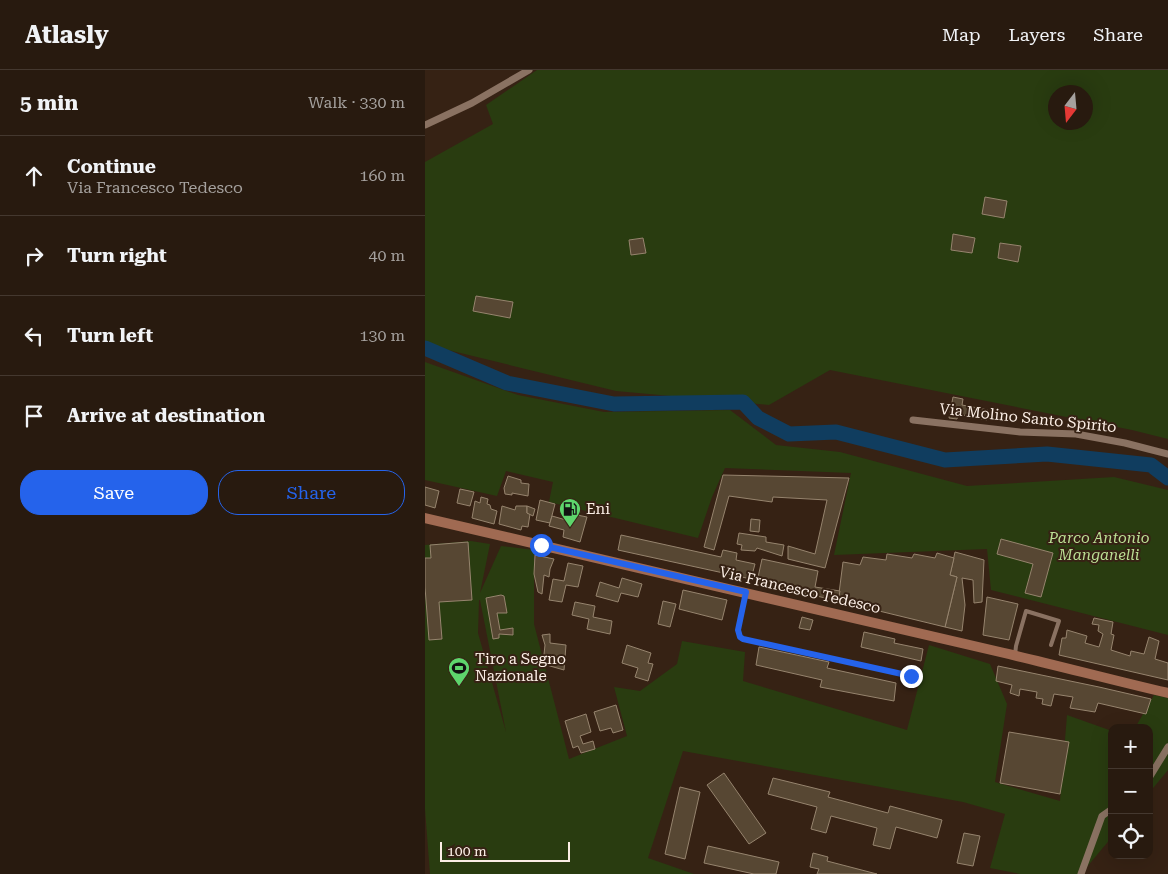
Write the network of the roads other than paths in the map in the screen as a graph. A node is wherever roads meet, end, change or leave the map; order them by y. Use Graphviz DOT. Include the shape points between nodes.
graph roads {
  1 [pos="529,70"];
  2 [pos="425,125"];
  3 [pos="913,420"];
  4 [pos="1168,454"];
  5 [pos="425,518"];
  6 [pos="746,592"];
  7 [pos="1051,645"];
  8 [pos="1015,655"];
  9 [pos="911,676"];
  10 [pos="1168,693"];
  11 [pos="1168,748"];
  12 [pos="1153,772"];
  13 [pos="1108,812"];
  14 [pos="1081,874"];
  1 -- 2 [label="street" via="472,103"];
  3 -- 4 [label="street, Via Molino Santo Spirito" via="1020,432 1076,434"];
  5 -- 6 [label="street, Via Francesco Tedesco"];
  6 -- 8 [label="street, Via Francesco Tedesco"];
  6 -- 9 [label="lane" via="738,630 743,639"];
  7 -- 8 [label="lane" via="1059,621 1026,611"];
  8 -- 10 [label="street, Via Francesco Tedesco"];
  11 -- 12 [label="street"];
  13 -- 14 [label="street" via="1102,816"];
}
